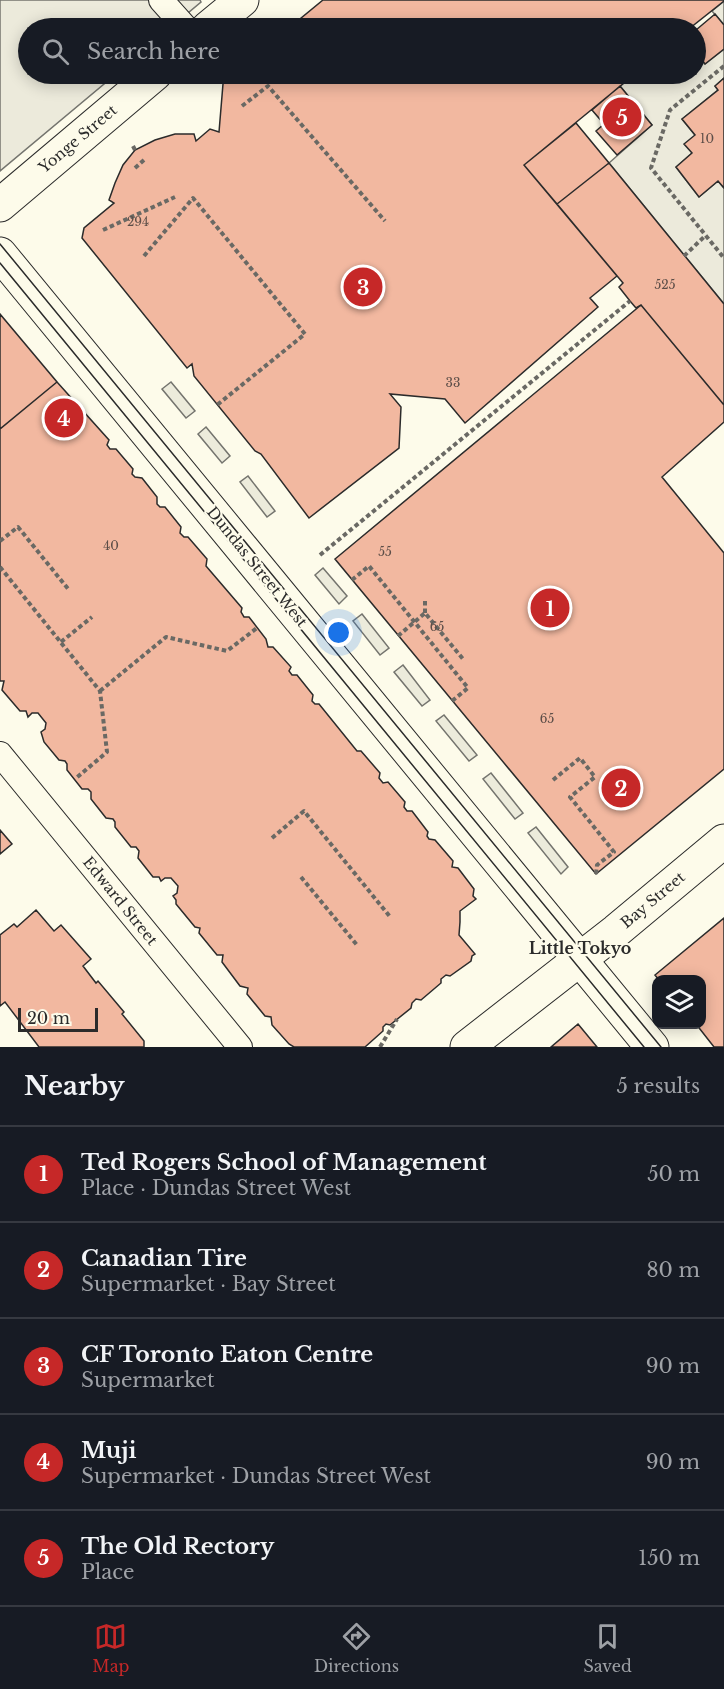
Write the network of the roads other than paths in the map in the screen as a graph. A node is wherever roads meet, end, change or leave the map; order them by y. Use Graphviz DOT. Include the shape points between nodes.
graph roads {
  1 [pos="161,0"];
  2 [pos="243,0"];
  3 [pos="177,18"];
  4 [pos="220,18"];
  5 [pos="143,84"];
  6 [pos="0,205"];
  7 [pos="0,254"];
  8 [pos="0,754"];
  9 [pos="724,841"];
  10 [pos="579,959"];
  11 [pos="240,1047"];
  12 [pos="467,1047"];
  13 [pos="652,1047"];
  1 -- 3 [label="street"];
  2 -- 4 [label="main road"];
  5 -- 6 [label="main road, Yonge Street"];
  7 -- 10 [label="main road, Dundas Street West"];
  8 -- 11 [label="street, Edward Street"];
  9 -- 10 [label="main road, Bay Street"];
  10 -- 12 [label="main road, Bay Street"];
  10 -- 13 [label="main road, Dundas Street West"];
}
